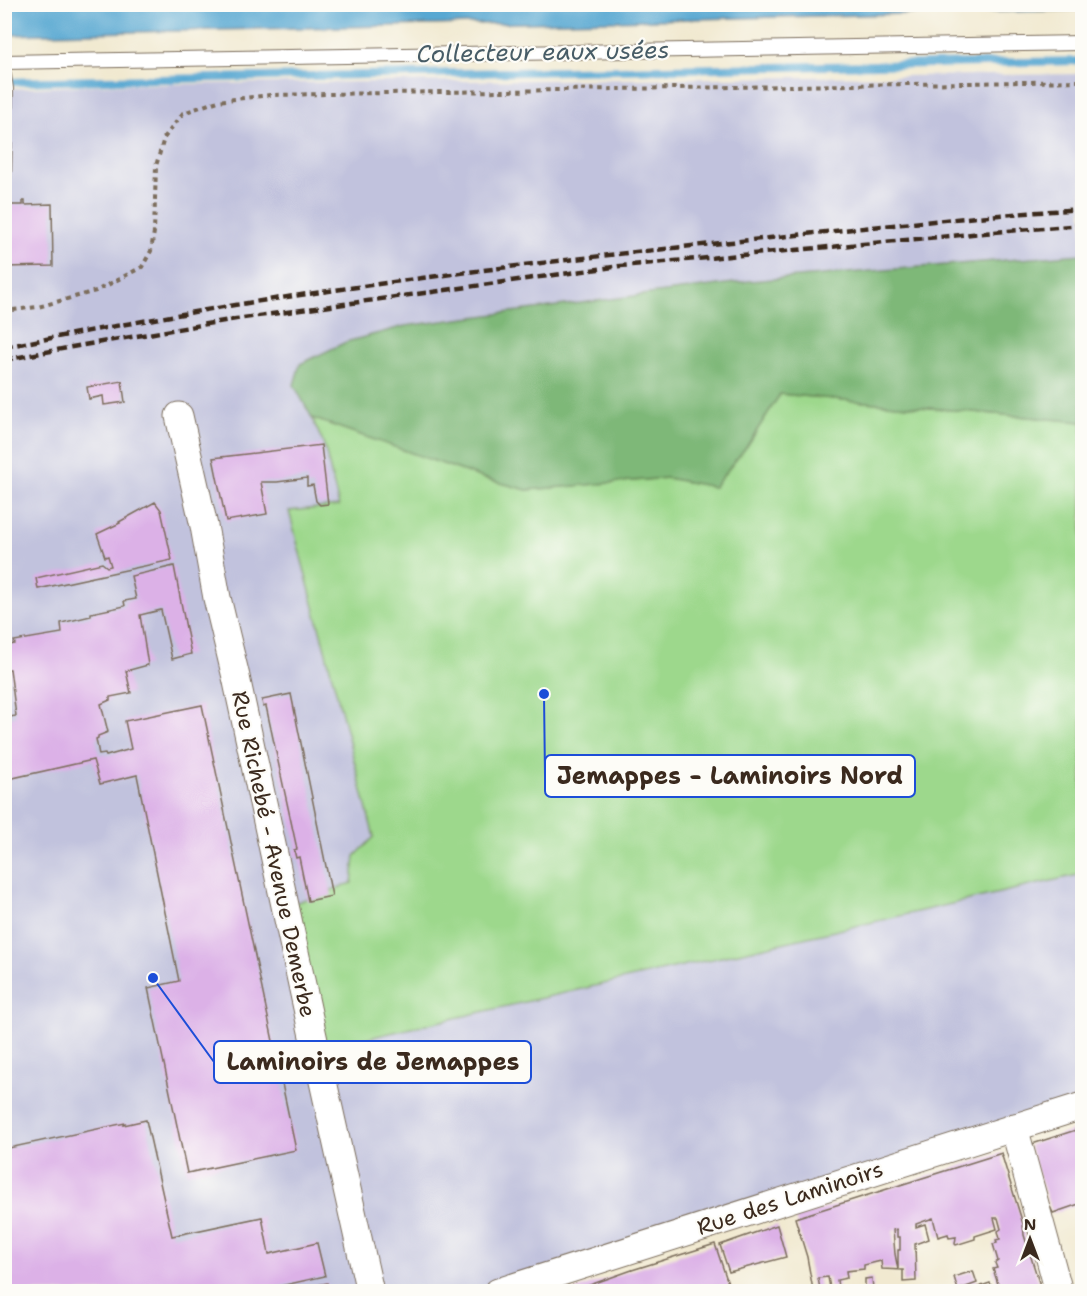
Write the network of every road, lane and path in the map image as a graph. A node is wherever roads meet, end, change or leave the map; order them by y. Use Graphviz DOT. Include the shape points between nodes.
graph roads {
  1 [pos="1083,43"];
  2 [pos="4,62"];
  3 [pos="4,75"];
  4 [pos="1083,81"];
  5 [pos="4,181"];
  6 [pos="4,311"];
  7 [pos="179,416"];
  8 [pos="1083,1106"];
  9 [pos="1014,1127"];
  10 [pos="370,1292"];
  11 [pos="498,1292"];
  12 [pos="1059,1292"];
  1 -- 2 [label="lane"];
  3 -- 5 [label="lane"];
  4 -- 6 [label="path" via="270,95 218,101 183,113 164,138 156,166 151,251 142,267 96,291 38,307"];
  7 -- 10 [label="street, Rue Richebé - Avenue Demerbe"];
  8 -- 9 [label="street, Rue des Laminoirs"];
  9 -- 11 [label="street, Rue des Laminoirs"];
  9 -- 12 [label="street"];
}
